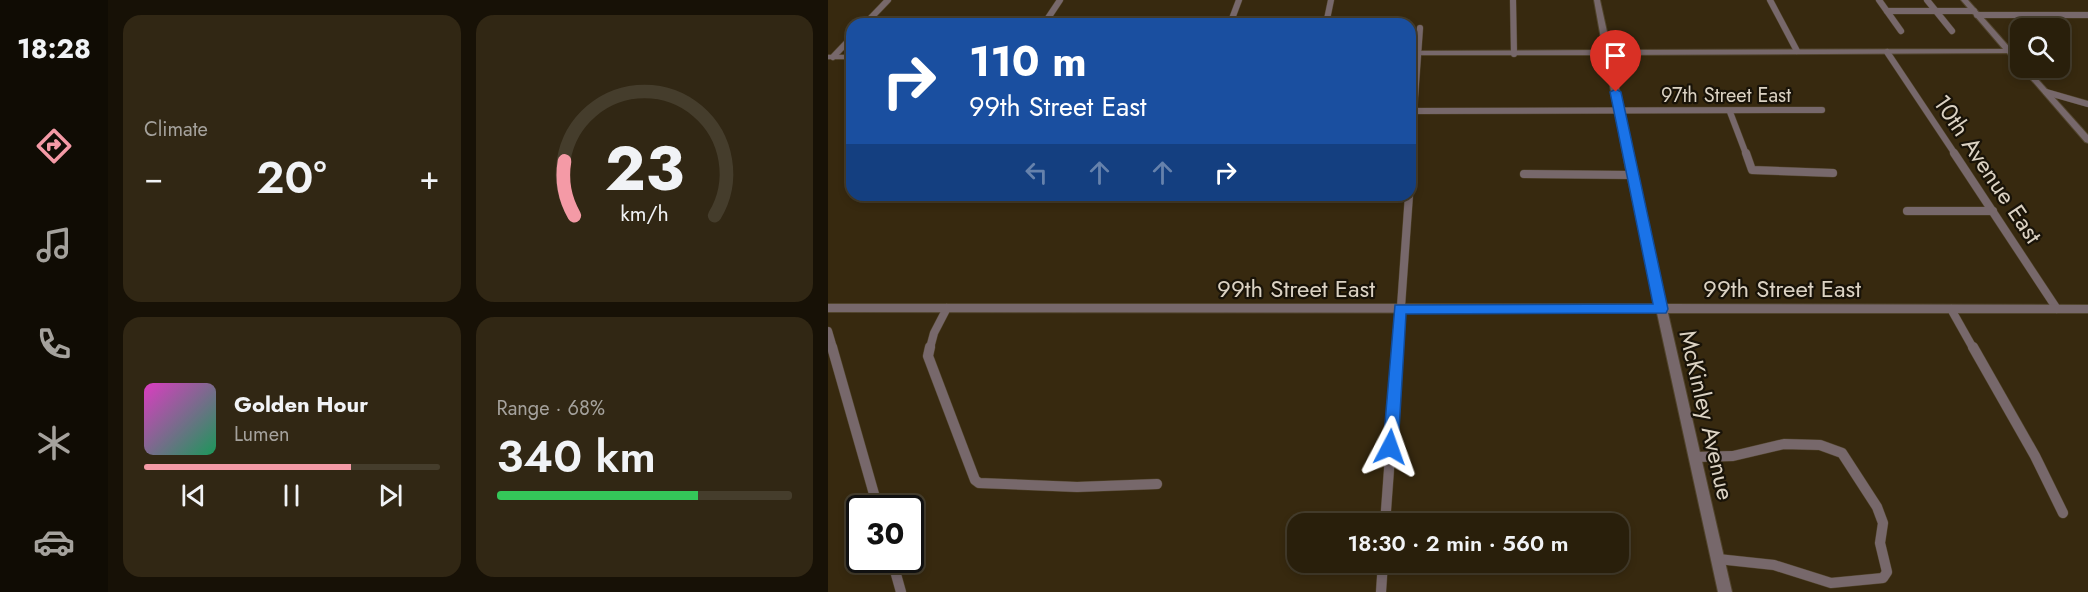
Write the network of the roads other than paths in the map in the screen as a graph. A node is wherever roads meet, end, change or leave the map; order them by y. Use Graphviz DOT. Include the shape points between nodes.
graph roads {
  1 [pos="888,0"];
  2 [pos="1060,0"];
  3 [pos="1239,0"];
  4 [pos="1331,0"];
  5 [pos="1513,0"];
  6 [pos="1597,0"];
  7 [pos="1770,0"];
  8 [pos="1879,0"];
  9 [pos="1927,0"];
  10 [pos="1964,0"];
  11 [pos="1887,11"];
  12 [pos="1936,11"];
  13 [pos="1975,13"];
  14 [pos="2088,15"];
  15 [pos="871,18"];
  16 [pos="1048,18"];
  17 [pos="1232,18"];
  18 [pos="1327,18"];
  19 [pos="1420,28"];
  20 [pos="1901,31"];
  21 [pos="1952,31"];
  22 [pos="846,43"];
  23 [pos="1416,45"];
  24 [pos="1797,51"];
  25 [pos="2010,51"];
  26 [pos="1887,52"];
  27 [pos="1416,53"];
  28 [pos="1514,54"];
  29 [pos="1608,54"];
  30 [pos="846,57"];
  31 [pos="830,58"];
  32 [pos="2033,78"];
  33 [pos="2046,92"];
  34 [pos="2088,104"];
  35 [pos="1822,110"];
  36 [pos="1416,111"];
  37 [pos="1619,111"];
  38 [pos="1730,112"];
  39 [pos="2088,140"];
  40 [pos="1833,173"];
  41 [pos="1524,174"];
  42 [pos="1632,175"];
  43 [pos="1408,201"];
  44 [pos="1907,211"];
  45 [pos="1993,211"];
  46 [pos="828,308"];
  47 [pos="947,308"];
  48 [pos="1400,309"];
  49 [pos="1662,309"];
  50 [pos="1951,309"];
  51 [pos="2057,309"];
  52 [pos="2088,309"];
  53 [pos="828,331"];
  54 [pos="1695,457"];
  55 [pos="1157,484"];
  56 [pos="874,495"];
  57 [pos="1387,513"];
  58 [pos="2063,513"];
  59 [pos="1718,559"];
  60 [pos="896,573"];
  61 [pos="1382,573"];
  62 [pos="901,592"];
  63 [pos="1381,592"];
  64 [pos="1725,592"];
  1 -- 15 [label="street"];
  2 -- 16 [label="street"];
  3 -- 17 [label="street"];
  4 -- 18 [label="street"];
  5 -- 28 [label="street"];
  6 -- 29 [label="street, McKinley Avenue"];
  7 -- 24 [label="street"];
  8 -- 11 [label="street"];
  9 -- 12 [label="street"];
  10 -- 13 [label="street"];
  11 -- 12 [label="street"];
  11 -- 20 [label="street"];
  12 -- 13 [label="street"];
  12 -- 21 [label="street"];
  13 -- 14 [label="street"];
  13 -- 25 [label="street"];
  19 -- 23 [label="street"];
  22 -- 31 [label="street"];
  24 -- 26 [label="street"];
  24 -- 29 [label="street"];
  25 -- 26 [label="street"];
  26 -- 45 [label="street, 10th Avenue East"];
  27 -- 28 [label="street"];
  28 -- 29 [label="street"];
  29 -- 37 [label="street, McKinley Avenue"];
  30 -- 31 [label="street"];
  32 -- 33 [label="street"];
  33 -- 34 [label="street"];
  33 -- 39 [label="street"];
  35 -- 38 [label="street, 97th Street East"];
  36 -- 37 [label="street, 97th Street East"];
  37 -- 38 [label="street, 97th Street East"];
  37 -- 42 [label="street, McKinley Avenue"];
  38 -- 40 [label="street" via="1752,170"];
  41 -- 42 [label="street"];
  42 -- 49 [label="street, McKinley Avenue"];
  43 -- 48 [label="street"];
  44 -- 45 [label="street"];
  45 -- 51 [label="street, 10th Avenue East"];
  46 -- 47 [label="street, 99th Street East"];
  47 -- 48 [label="street, 99th Street East"];
  47 -- 55 [label="street" via="928,356 975,480 1077,487"];
  48 -- 49 [label="street, 99th Street East"];
  48 -- 57 [label="street"];
  49 -- 50 [label="street, 99th Street East"];
  49 -- 54 [label="street, McKinley Avenue"];
  50 -- 51 [label="street, 99th Street East"];
  50 -- 58 [label="street"];
  51 -- 52 [label="street, 99th Street East"];
  53 -- 56 [label="street"];
  54 -- 59 [label="street, McKinley Avenue"];
  54 -- 59 [label="street" via="1732,456 1784,444 1820,445 1842,453 1877,507 1883,523 1880,543 1887,572 1883,578 1831,583 1774,565"];
  59 -- 64 [label="street, McKinley Avenue"];
  60 -- 62 [label="street"];
  61 -- 63 [label="street"];
}
